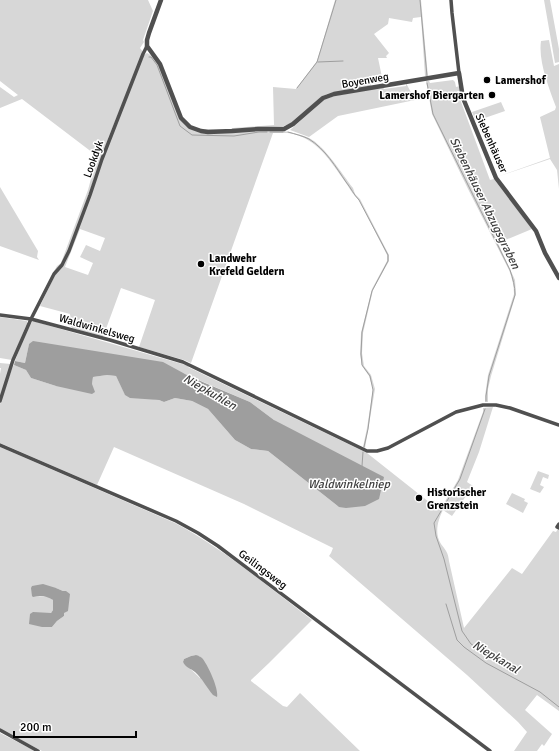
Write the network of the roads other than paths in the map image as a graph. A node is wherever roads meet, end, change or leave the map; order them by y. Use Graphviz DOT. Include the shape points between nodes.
graph roads {
  1 [pos="160,0"];
  2 [pos="451,0"];
  3 [pos="147,46"];
  4 [pos="459,73"];
  5 [pos="559,278"];
  6 [pos="0,314"];
  7 [pos="31,319"];
  8 [pos="0,401"];
  9 [pos="559,425"];
  10 [pos="0,445"];
  11 [pos="559,524"];
  12 [pos="559,528"];
  13 [pos="0,730"];
  14 [pos="38,751"];
  15 [pos="490,751"];
  1 -- 3 [label="street, Lookdyk"];
  2 -- 4 [label="street, Siebenhäuser"];
  3 -- 4 [label="street, Boyenweg" via="160,64 180,118 194,129 208,132 284,128 293,124 323,98 334,94"];
  3 -- 7 [label="street, Lookdyk" via="69,251"];
  4 -- 5 [label="street, Siebenhäuser" via="463,98 496,178 536,231"];
  6 -- 7 [label="street, Waldwinkelsweg"];
  7 -- 8 [label="street"];
  7 -- 9 [label="street, Waldwinkelsweg" via="188,364 367,451 388,448 456,412 483,405 510,408"];
  10 -- 15 [label="street, Geilingsweg" via="176,521 198,533"];
  11 -- 12 [label="street"];
  13 -- 14 [label="street"];
}
